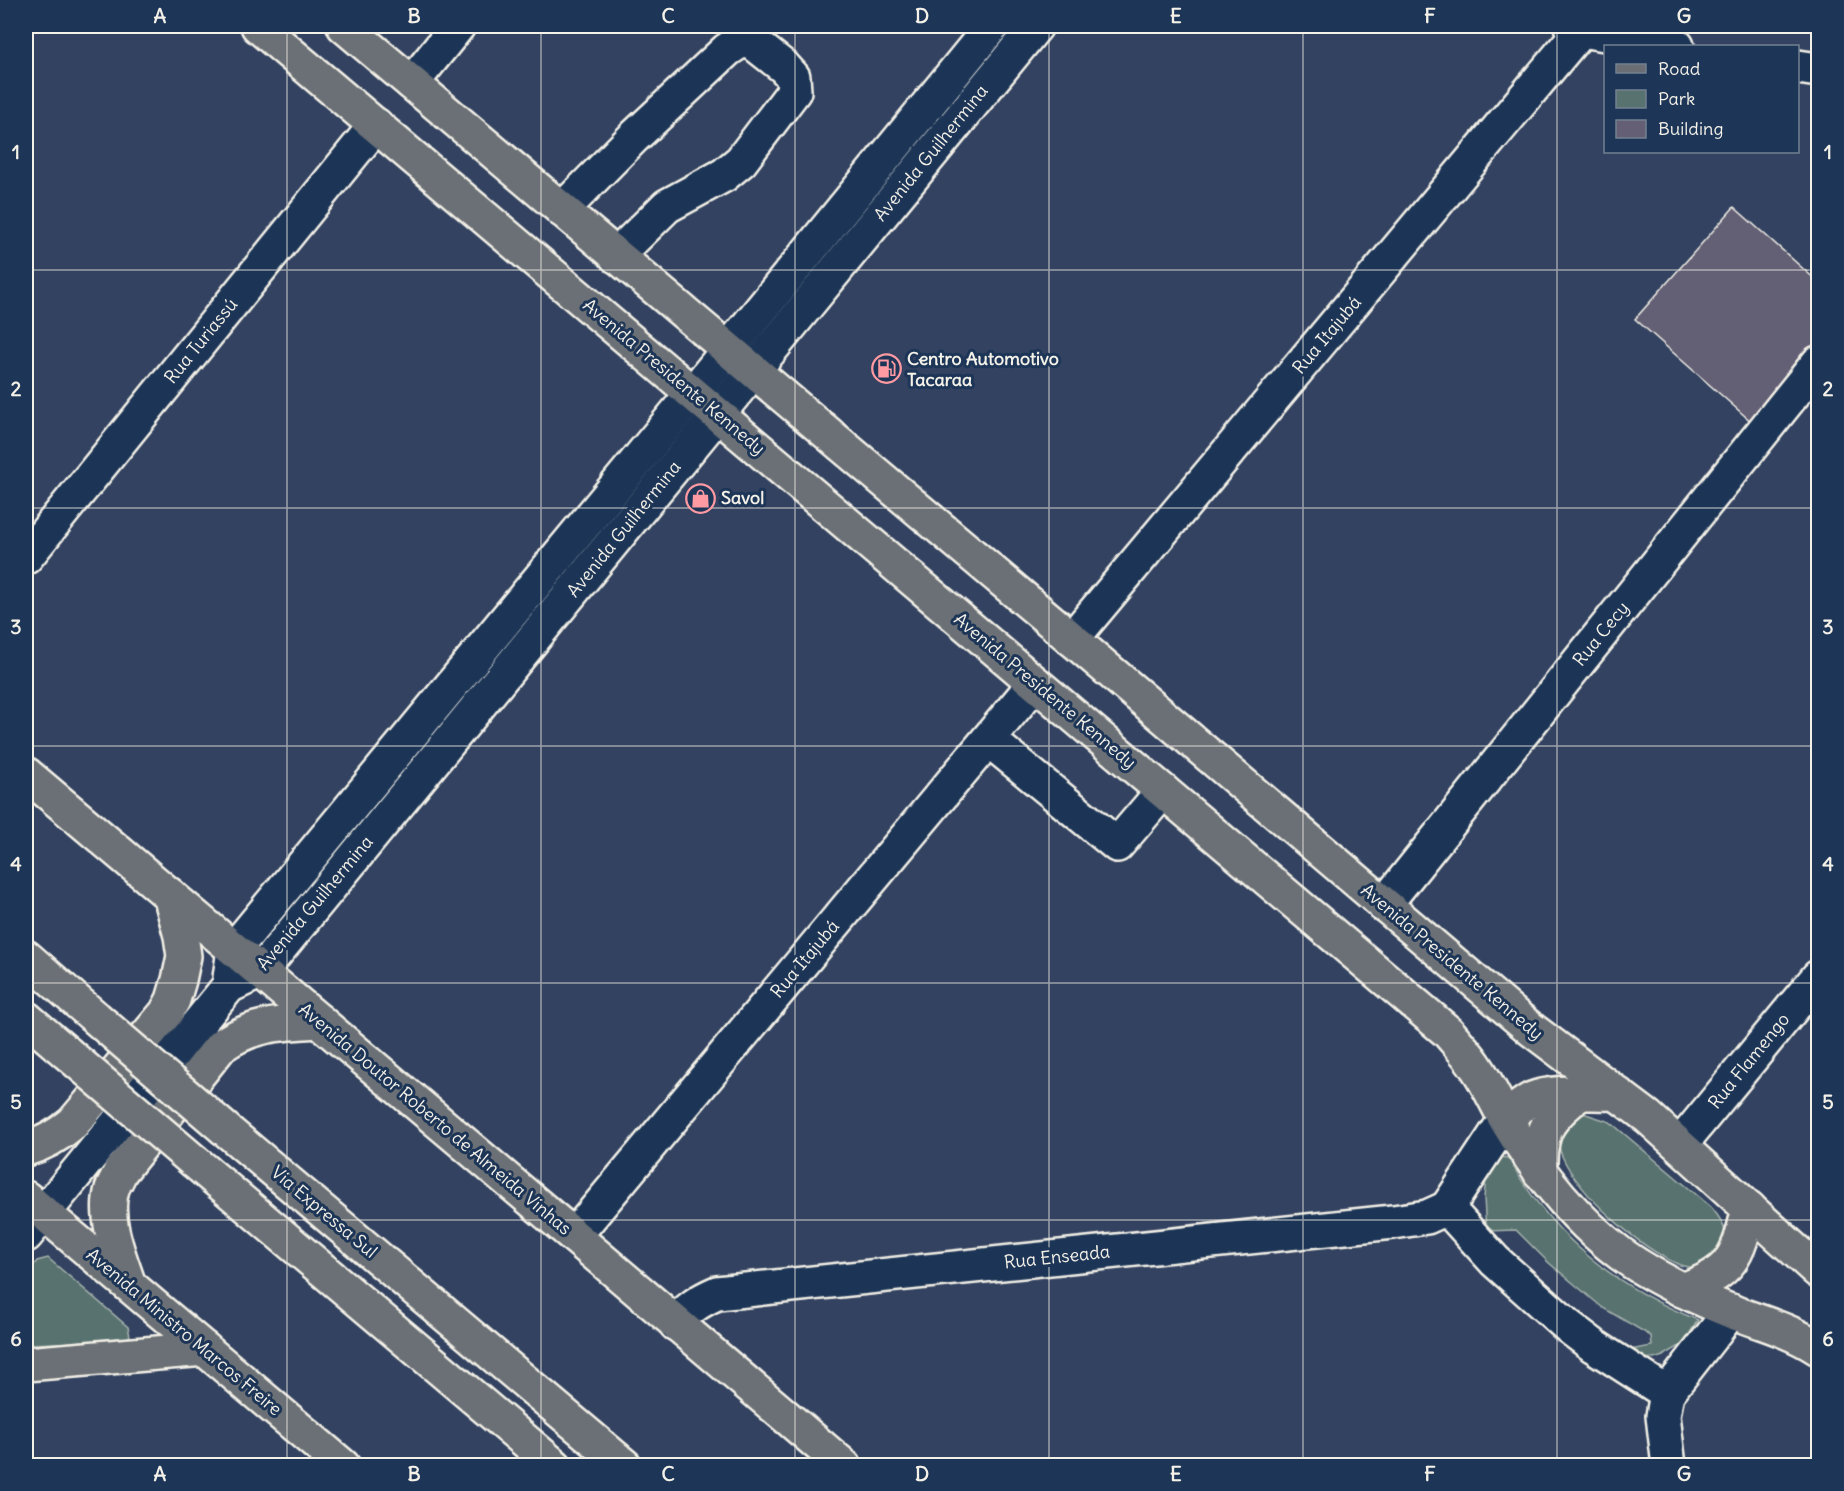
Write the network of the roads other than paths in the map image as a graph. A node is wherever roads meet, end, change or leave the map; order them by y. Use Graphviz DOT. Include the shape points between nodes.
graph roads {
  1 [pos="258,26"];
  2 [pos="344,26"];
  3 [pos="458,26"];
  4 [pos="992,26"];
  5 [pos="1036,26"];
  6 [pos="1576,28"];
  7 [pos="1671,45"];
  8 [pos="1799,67"];
  9 [pos="1818,70"];
  10 [pos="412,82"];
  11 [pos="376,125"];
  12 [pos="562,210"];
  13 [pos="616,256"];
  14 [pos="728,350"];
  15 [pos="1818,363"];
  16 [pos="753,370"];
  17 [pos="693,393"];
  18 [pos="717,414"];
  19 [pos="26,557"];
  20 [pos="1072,639"];
  21 [pos="1035,683"];
  22 [pos="989,740"];
  23 [pos="26,774"];
  24 [pos="1163,791"];
  25 [pos="170,895"];
  26 [pos="1384,905"];
  27 [pos="234,949"];
  28 [pos="26,957"];
  29 [pos="261,971"];
  30 [pos="1818,977"];
  31 [pos="229,986"];
  32 [pos="26,1018"];
  33 [pos="319,1021"];
  34 [pos="1613,1092"];
  35 [pos="1579,1094"];
  36 [pos="1506,1119"];
  37 [pos="1680,1145"];
  38 [pos="26,1149"];
  39 [pos="1540,1172"];
  40 [pos="1447,1208"];
  41 [pos="1749,1208"];
  42 [pos="31,1216"];
  43 [pos="574,1236"];
  44 [pos="1818,1271"];
  45 [pos="129,1286"];
  46 [pos="1682,1290"];
  47 [pos="1731,1311"];
  48 [pos="676,1324"];
  49 [pos="1818,1348"];
  50 [pos="205,1349"];
  51 [pos="26,1364"];
  52 [pos="1667,1393"];
  53 [pos="317,1454"];
  54 [pos="343,1466"];
  55 [pos="555,1466"];
  56 [pos="625,1466"];
  57 [pos="844,1466"];
  58 [pos="1669,1466"];
  1 -- 11 [label="main road, Avenida Presidente Kennedy"];
  2 -- 10 [label="main road, Avenida Presidente Kennedy"];
  3 -- 10 [label="street"];
  4 -- 14 [label="street, Avenida Guilhermina"];
  5 -- 16 [label="street, Avenida Guilhermina"];
  6 -- 7 [label="street"];
  6 -- 20 [label="street, Rua Itajubá"];
  8 -- 9 [label="street"];
  10 -- 12 [label="main road, Avenida Presidente Kennedy"];
  11 -- 17 [label="main road, Avenida Presidente Kennedy"];
  11 -- 19 [label="street, Rua Turiassú"];
  12 -- 13 [label="main road, Avenida Presidente Kennedy"];
  12 -- 13 [label="street" via="634,137 739,42 751,41 784,67 793,77 794,91 741,161 668,206"];
  13 -- 14 [label="main road, Avenida Presidente Kennedy"];
  14 -- 16 [label="main road, Avenida Presidente Kennedy"];
  14 -- 17 [label="street, Avenida Guilhermina"];
  15 -- 26 [label="street, Rua Cecy"];
  16 -- 18 [label="street, Avenida Guilhermina"];
  16 -- 20 [label="main road, Avenida Presidente Kennedy"];
  17 -- 18 [label="main road, Avenida Presidente Kennedy"];
  17 -- 27 [label="street, Avenida Guilhermina"];
  18 -- 21 [label="main road, Avenida Presidente Kennedy"];
  18 -- 29 [label="street, Avenida Guilhermina"];
  20 -- 26 [label="main road, Avenida Presidente Kennedy"];
  21 -- 22 [label="street, Rua Itajubá"];
  21 -- 24 [label="main road, Avenida Presidente Kennedy"];
  22 -- 24 [label="street" via="1117,845"];
  22 -- 43 [label="street, Rua Itajubá"];
  23 -- 25 [label="main road, Avenida Doutor Roberto de Almeida Vinhas"];
  24 -- 36 [label="main road, Avenida Presidente Kennedy" via="1448,1032 1476,1065"];
  25 -- 27 [label="main road, Avenida Doutor Roberto de Almeida Vinhas"];
  25 -- 38 [label="main road" via="184,956 166,1013 73,1123 60,1134"];
  26 -- 34 [label="main road, Avenida Presidente Kennedy" via="1530,1029"];
  27 -- 29 [label="main road, Avenida Doutor Roberto de Almeida Vinhas"];
  27 -- 31 [label="street, Avenida Guilhermina"];
  28 -- 56 [label="main road, Via Expressa Sul, bridge"];
  29 -- 31 [label="street, Avenida Guilhermina"];
  29 -- 33 [label="main road, Avenida Doutor Roberto de Almeida Vinhas"];
  30 -- 37 [label="street, Rua Flamengo"];
  31 -- 42 [label="street"];
  32 -- 55 [label="main road, bridge"];
  33 -- 43 [label="main road, Avenida Doutor Roberto de Almeida Vinhas"];
  33 -- 45 [label="main road" via="267,1026 235,1036 221,1046 120,1172 111,1191 110,1215"];
  34 -- 35 [label="main road"];
  34 -- 37 [label="main road, Avenida Presidente Kennedy"];
  35 -- 36 [label="main road" via="1549,1094 1533,1099"];
  35 -- 39 [label="main road" via="1550,1120 1539,1151"];
  36 -- 39 [label="main road, Avenida Presidente Kennedy"];
  36 -- 40 [label="street"];
  37 -- 41 [label="main road, Avenida Presidente Kennedy"];
  39 -- 46 [label="main road, Avenida Presidente Kennedy" via="1567,1204 1621,1253"];
  40 -- 48 [label="street, Rua Enseada" via="1427,1217 1393,1222 717,1293 694,1305"];
  40 -- 52 [label="street" via="1495,1261 1569,1327"];
  41 -- 44 [label="main road, Avenida Presidente Kennedy"];
  41 -- 46 [label="main road" via="1730,1263 1711,1278"];
  42 -- 45 [label="main road, Avenida Ministro Marcos Freire"];
  43 -- 48 [label="main road, Avenida Doutor Roberto de Almeida Vinhas"];
  45 -- 50 [label="main road, Avenida Ministro Marcos Freire"];
  46 -- 47 [label="main road, Avenida Presidente Kennedy"];
  47 -- 49 [label="main road, Avenida Presidente Kennedy" via="1784,1329"];
  47 -- 52 [label="street"];
  48 -- 57 [label="main road, Avenida Doutor Roberto de Almeida Vinhas"];
  50 -- 51 [label="main road"];
  50 -- 53 [label="main road, Avenida Ministro Marcos Freire"];
  52 -- 58 [label="street" via="1664,1416"];
  53 -- 54 [label="main road, Avenida Ministro Marcos Freire"];
}
